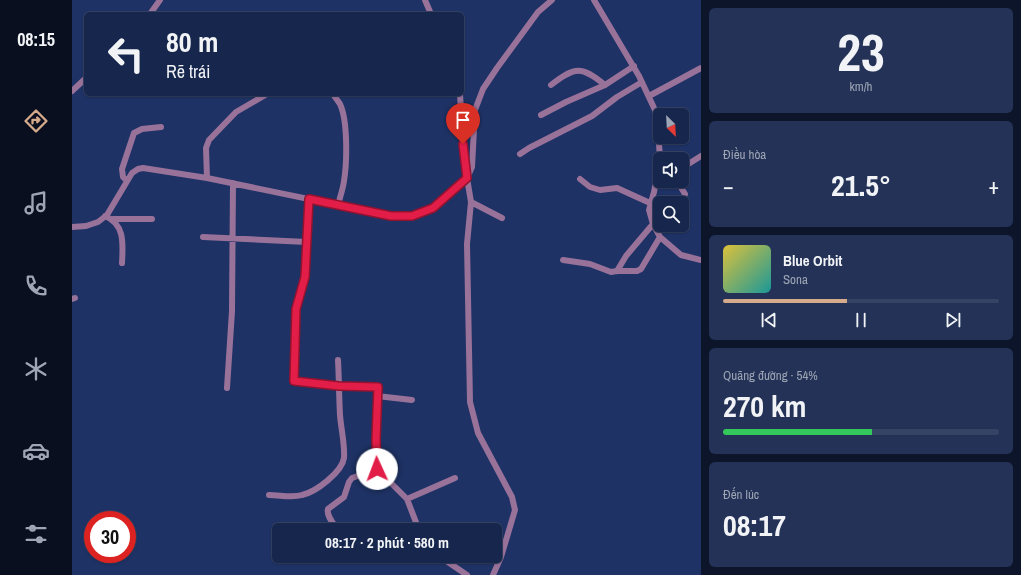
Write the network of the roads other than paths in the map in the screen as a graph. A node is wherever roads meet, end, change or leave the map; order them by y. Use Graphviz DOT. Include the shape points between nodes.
graph roads {
  1 [pos="160,0"];
  2 [pos="425,0"];
  3 [pos="552,0"];
  4 [pos="594,0"];
  5 [pos="545,2"];
  6 [pos="151,12"];
  7 [pos="430,12"];
  8 [pos="634,66"];
  9 [pos="701,68"];
  10 [pos="84,80"];
  11 [pos="642,82"];
  12 [pos="551,85"];
  13 [pos="605,85"];
  14 [pos="72,91"];
  15 [pos="264,96"];
  16 [pos="334,96"];
  17 [pos="460,96"];
  18 [pos="649,96"];
  19 [pos="541,115"];
  20 [pos="161,127"];
  21 [pos="660,152"];
  22 [pos="520,154"];
  23 [pos="701,156"];
  24 [pos="689,164"];
  25 [pos="206,178"];
  26 [pos="467,178"];
  27 [pos="580,179"];
  28 [pos="127,181"];
  29 [pos="233,183"];
  30 [pos="655,188"];
  31 [pos="682,188"];
  32 [pos="686,194"];
  33 [pos="309,199"];
  34 [pos="471,202"];
  35 [pos="650,203"];
  36 [pos="338,205"];
  37 [pos="105,216"];
  38 [pos="502,218"];
  39 [pos="113,219"];
  40 [pos="152,219"];
  41 [pos="653,224"];
  42 [pos="72,227"];
  43 [pos="657,232"];
  44 [pos="203,237"];
  45 [pos="660,237"];
  46 [pos="232,239"];
  47 [pos="307,242"];
  48 [pos="563,260"];
  49 [pos="701,260"];
  50 [pos="122,263"];
  51 [pos="617,271"];
  52 [pos="338,360"];
  53 [pos="339,386"];
  54 [pos="227,388"];
  55 [pos="377,396"];
  56 [pos="412,400"];
  57 [pos="377,469"];
  58 [pos="455,478"];
  59 [pos="269,495"];
  60 [pos="407,499"];
  61 [pos="333,523"];
  62 [pos="416,523"];
  63 [pos="449,563"];
  64 [pos="467,575"];
  65 [pos="493,575"];
  1 -- 6 [label="street"];
  2 -- 7 [label="street"];
  3 -- 5 [label="street"];
  4 -- 8 [label="street"];
  5 -- 26 [label="street" via="484,89 475,110 472,168"];
  8 -- 11 [label="street"];
  8 -- 13 [label="street"];
  9 -- 18 [label="street"];
  10 -- 14 [label="street"];
  11 -- 18 [label="street"];
  11 -- 22 [label="street" via="592,116"];
  12 -- 13 [label="street" via="568,72 584,71"];
  13 -- 19 [label="street"];
  15 -- 25 [label="street" via="236,112 209,140 206,148"];
  16 -- 36 [label="street" via="344,116 346,131 346,170"];
  17 -- 26 [label="street"];
  18 -- 21 [label="street" via="655,110"];
  20 -- 28 [label="street" via="142,129 134,133 122,169 123,177"];
  23 -- 24 [label="street"];
  25 -- 28 [label="street" via="143,168 135,170"];
  25 -- 29 [label="street"];
  26 -- 34 [label="street"];
  26 -- 36 [label="street" via="433,208 412,216 391,216"];
  27 -- 35 [label="street" via="594,189 617,188"];
  28 -- 37 [label="street"];
  29 -- 33 [label="street"];
  29 -- 46 [label="street"];
  30 -- 35 [label="street"];
  31 -- 32 [label="street"];
  33 -- 36 [label="street"];
  33 -- 47 [label="street"];
  34 -- 38 [label="street"];
  34 -- 65 [label="street" via="467,244 470,402 478,433 512,497 515,510"];
  35 -- 41 [label="street"];
  37 -- 39 [label="street"];
  37 -- 42 [label="street" via="98,222"];
  39 -- 40 [label="street"];
  39 -- 50 [label="street" via="120,227"];
  41 -- 51 [label="street"];
  43 -- 45 [label="street"];
  44 -- 46 [label="street"];
  45 -- 49 [label="street" via="681,255"];
  45 -- 51 [label="street" via="641,269"];
  46 -- 47 [label="street"];
  46 -- 54 [label="street" via="232,311"];
  47 -- 53 [label="street" via="305,277 296,309 294,381"];
  48 -- 51 [label="street" via="590,264 611,272"];
  52 -- 53 [label="street"];
  53 -- 55 [label="street" via="378,387"];
  53 -- 59 [label="street" via="344,453 339,470 315,490 306,494"];
  55 -- 56 [label="street"];
  55 -- 57 [label="street"];
  57 -- 60 [label="street"];
  57 -- 61 [label="street" via="352,478 344,498 328,509 328,515"];
  58 -- 60 [label="street"];
  60 -- 62 [label="street"];
  63 -- 64 [label="street"];
}
